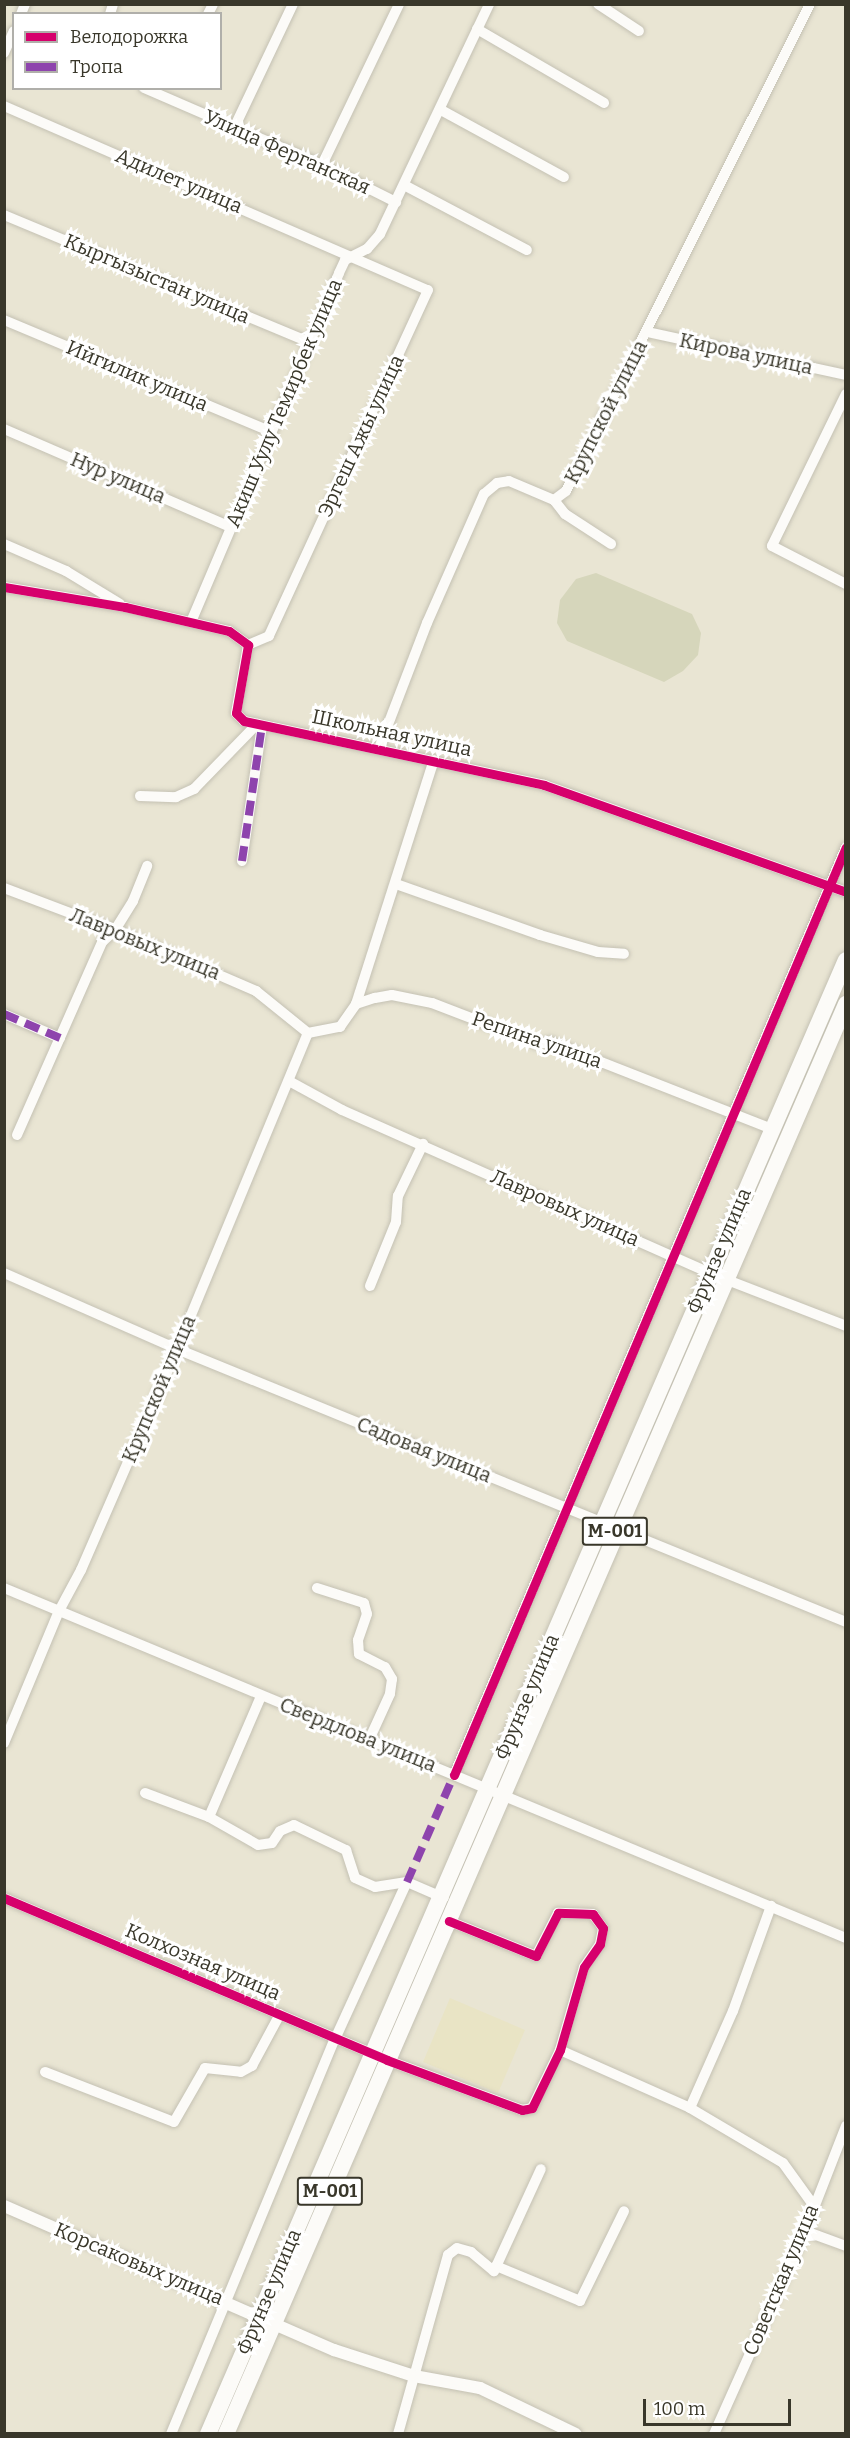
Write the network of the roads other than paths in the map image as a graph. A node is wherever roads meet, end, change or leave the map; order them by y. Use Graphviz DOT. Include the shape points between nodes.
graph roads {
  1 [pos="292,4"];
  2 [pos="399,4"];
  3 [pos="489,4"];
  4 [pos="598,4"];
  5 [pos="810,4"];
  6 [pos="477,29"];
  7 [pos="639,31"];
  8 [pos="12,34"];
  9 [pos="4,54"];
  10 [pos="153,90"];
  11 [pos="170,94"];
  12 [pos="604,103"];
  13 [pos="4,106"];
  14 [pos="441,110"];
  15 [pos="235,126"];
  16 [pos="322,165"];
  17 [pos="564,177"];
  18 [pos="404,185"];
  19 [pos="396,202"];
  20 [pos="4,216"];
  21 [pos="527,250"];
  22 [pos="353,256"];
  23 [pos="4,320"];
  24 [pos="647,332"];
  25 [pos="309,342"];
  26 [pos="846,375"];
  27 [pos="846,394"];
  28 [pos="4,429"];
  29 [pos="270,431"];
  30 [pos="554,500"];
  31 [pos="231,527"];
  32 [pos="4,544"];
  33 [pos="611,544"];
  34 [pos="846,584"];
  35 [pos="4,587"];
  36 [pos="125,607"];
  37 [pos="191,622"];
  38 [pos="248,645"];
  39 [pos="260,724"];
  40 [pos="379,748"];
  41 [pos="434,760"];
  42 [pos="140,796"];
  43 [pos="846,847"];
  44 [pos="242,861"];
  45 [pos="147,866"];
  46 [pos="396,884"];
  47 [pos="829,886"];
  48 [pos="4,888"];
  49 [pos="846,892"];
  50 [pos="115,930"];
  51 [pos="624,954"];
  52 [pos="846,960"];
  53 [pos="356,1004"];
  54 [pos="846,1004"];
  55 [pos="4,1014"];
  56 [pos="308,1033"];
  57 [pos="60,1038"];
  58 [pos="289,1081"];
  59 [pos="731,1113"];
  60 [pos="772,1129"];
  61 [pos="17,1135"];
  62 [pos="423,1144"];
  63 [pos="673,1256"];
  64 [pos="4,1273"];
  65 [pos="717,1276"];
  66 [pos="370,1286"];
  67 [pos="846,1326"];
  68 [pos="177,1349"];
  69 [pos="566,1508"];
  70 [pos="609,1526"];
  71 [pos="4,1588"];
  72 [pos="317,1588"];
  73 [pos="59,1611"];
  74 [pos="846,1622"];
  75 [pos="261,1696"];
  76 [pos="369,1740"];
  77 [pos="4,1743"];
  78 [pos="454,1774"];
  79 [pos="496,1791"];
  80 [pos="146,1793"];
  81 [pos="209,1817"];
  82 [pos="407,1882"];
  83 [pos="4,1898"];
  84 [pos="449,1900"];
  85 [pos="771,1906"];
  86 [pos="449,1921"];
  87 [pos="846,1938"];
  88 [pos="280,2014"];
  89 [pos="335,2039"];
  90 [pos="560,2050"];
  91 [pos="379,2057"];
  92 [pos="45,2072"];
  93 [pos="690,2108"];
  94 [pos="846,2126"];
  95 [pos="541,2169"];
  96 [pos="4,2206"];
  97 [pos="814,2206"];
  98 [pos="624,2211"];
  99 [pos="805,2231"];
  100 [pos="846,2246"];
  101 [pos="496,2266"];
  102 [pos="226,2302"];
  103 [pos="266,2319"];
  104 [pos="414,2376"];
  105 [pos="171,2433"];
  106 [pos="208,2433"];
  107 [pos="226,2433"];
  108 [pos="398,2433"];
  109 [pos="576,2433"];
  110 [pos="714,2433"];
  1 -- 15 [label="street"];
  2 -- 16 [label="street"];
  3 -- 6 [label="street, Акиш Уулу Темирбек улица"];
  4 -- 7 [label="street"];
  5 -- 24 [label="street, Крупской улица"];
  6 -- 12 [label="street"];
  6 -- 14 [label="street, Акиш Уулу Темирбек улица"];
  8 -- 9 [label="street"];
  10 -- 11 [label="street, Улица Ферганская"];
  11 -- 15 [label="street, Улица Ферганская"];
  13 -- 22 [label="street, Адилет улица"];
  14 -- 17 [label="street"];
  14 -- 18 [label="street, Акиш Уулу Темирбек улица"];
  15 -- 16 [label="street, Улица Ферганская"];
  16 -- 19 [label="street, Улица Ферганская"];
  18 -- 19 [label="street, Акиш Уулу Темирбек улица"];
  18 -- 21 [label="street"];
  19 -- 22 [label="street, Акиш Уулу Темирбек улица" via="381,234 367,249"];
  20 -- 25 [label="street, Кыргызыстан улица"];
  22 -- 25 [label="street, Акиш Уулу Темирбек улица" via="342,266"];
  22 -- 38 [label="street, Эргеш Ажы улица" via="428,290 269,636"];
  23 -- 29 [label="street, Ийгилик улица"];
  24 -- 26 [label="street, Кирова улица"];
  24 -- 30 [label="street, Крупской улица" via="566,491"];
  25 -- 29 [label="street, Акиш Уулу Темирбек улица"];
  27 -- 34 [label="street" via="772,546"];
  28 -- 31 [label="street, Нур улица"];
  29 -- 31 [label="street, Акиш Уулу Темирбек улица"];
  30 -- 33 [label="street" via="565,514"];
  30 -- 40 [label="street, Крупской улица" via="509,481 497,483 484,494"];
  31 -- 37 [label="street, Акиш Уулу Темирбек улица"];
  32 -- 36 [label="street" via="66,571"];
  35 -- 36 [label="street"];
  36 -- 37 [label="street"];
  37 -- 38 [label="street" via="229,631"];
  38 -- 39 [label="street, Школьная улица" via="236,712 244,721"];
  39 -- 40 [label="street, Школьная улица"];
  39 -- 42 [label="street" via="194,789 176,797"];
  39 -- 44 [label="street"];
  40 -- 41 [label="street, Школьная улица"];
  41 -- 46 [label="street"];
  41 -- 47 [label="street, Школьная улица" via="544,785"];
  43 -- 47 [label="street"];
  45 -- 50 [label="street"];
  46 -- 51 [label="street" via="540,935 598,952"];
  46 -- 53 [label="street"];
  47 -- 49 [label="street, Школьная улица"];
  47 -- 59 [label="street"];
  48 -- 50 [label="street, Лавровых улица"];
  50 -- 56 [label="street, Лавровых улица" via="256,991"];
  50 -- 57 [label="street" via="102,942"];
  52 -- 60 [label="main road, Фрунзе улица / M-001"];
  53 -- 56 [label="street" via="340,1027"];
  53 -- 59 [label="street, Репина улица" via="392,994 432,1003 538,1044 550,1042"];
  54 -- 65 [label="main road, Фрунзе улица / M-001"];
  55 -- 57 [label="street"];
  56 -- 58 [label="street, Крупской улица"];
  57 -- 61 [label="street"];
  58 -- 62 [label="street, Лавровых улица" via="342,1110"];
  58 -- 68 [label="street, Крупской улица"];
  59 -- 60 [label="street, Репина улица"];
  59 -- 63 [label="street"];
  60 -- 65 [label="main road, Фрунзе улица / M-001"];
  62 -- 63 [label="street, Лавровых улица"];
  62 -- 66 [label="street" via="398,1196 396,1222"];
  63 -- 65 [label="street, Лавровых улица"];
  63 -- 69 [label="street"];
  64 -- 68 [label="street, Садовая улица"];
  65 -- 67 [label="street, Лавровых улица"];
  65 -- 70 [label="main road, Фрунзе улица / M-001"];
  68 -- 69 [label="street, Садовая улица"];
  68 -- 73 [label="street, Крупской улица" via="81,1570"];
  69 -- 70 [label="street, Садовая улица"];
  69 -- 78 [label="street"];
  70 -- 74 [label="street, Садовая улица"];
  70 -- 79 [label="main road, Фрунзе улица / M-001"];
  71 -- 73 [label="street, Свердлова улица"];
  72 -- 76 [label="street" via="364,1604 367,1614 358,1640 359,1654 384,1667 392,1679 390,1694"];
  73 -- 75 [label="street, Свердлова улица"];
  73 -- 77 [label="street, Крупской улица"];
  75 -- 76 [label="street, Свердлова улица"];
  75 -- 81 [label="street"];
  76 -- 78 [label="street, Свердлова улица"];
  78 -- 79 [label="street, Свердлова улица"];
  79 -- 84 [label="main road, Фрунзе улица / M-001"];
  79 -- 85 [label="street, Свердлова улица"];
  80 -- 81 [label="street"];
  81 -- 82 [label="street" via="258,1845 272,1843 280,1831 294,1825 346,1850 355,1878 375,1887"];
  82 -- 84 [label="street"];
  82 -- 89 [label="street"];
  83 -- 88 [label="street, Колхозная улица"];
  84 -- 86 [label="main road, Фрунзе улица / M-001"];
  84 -- 91 [label="main road, Фрунзе улица / M-001"];
  85 -- 87 [label="street, Свердлова улица"];
  85 -- 93 [label="street" via="733,2011"];
  86 -- 90 [label="street" via="536,1956 558,1913 593,1914 603,1928 600,1944 584,1967"];
  86 -- 91 [label="main road, Фрунзе улица / M-001"];
  88 -- 89 [label="street, Колхозная улица"];
  88 -- 92 [label="street" via="252,2066 241,2072 205,2068 174,2122"];
  89 -- 91 [label="street, Колхозная улица"];
  89 -- 102 [label="street"];
  90 -- 91 [label="street, Колхозная улица" via="532,2108 522,2110"];
  90 -- 93 [label="street"];
  91 -- 103 [label="main road, Фрунзе улица / M-001"];
  93 -- 97 [label="street" via="783,2163"];
  94 -- 97 [label="street, Советская улица"];
  95 -- 101 [label="street"];
  96 -- 102 [label="street, Корсаковых улица"];
  97 -- 99 [label="street, Советская улица"];
  98 -- 101 [label="street" via="580,2301"];
  99 -- 100 [label="street"];
  99 -- 110 [label="street, Советская улица"];
  101 -- 104 [label="street" via="494,2271 471,2252 457,2248 448,2255"];
  102 -- 103 [label="street, Корсаковых улица"];
  102 -- 105 [label="street"];
  103 -- 104 [label="street, Корсаковых улица" via="334,2350"];
  103 -- 106 [label="main road, Фрунзе улица / M-001"];
  103 -- 107 [label="main road, Фрунзе улица / M-001"];
  104 -- 108 [label="street"];
  104 -- 109 [label="street, Корсаковых улица" via="480,2388"];
}
